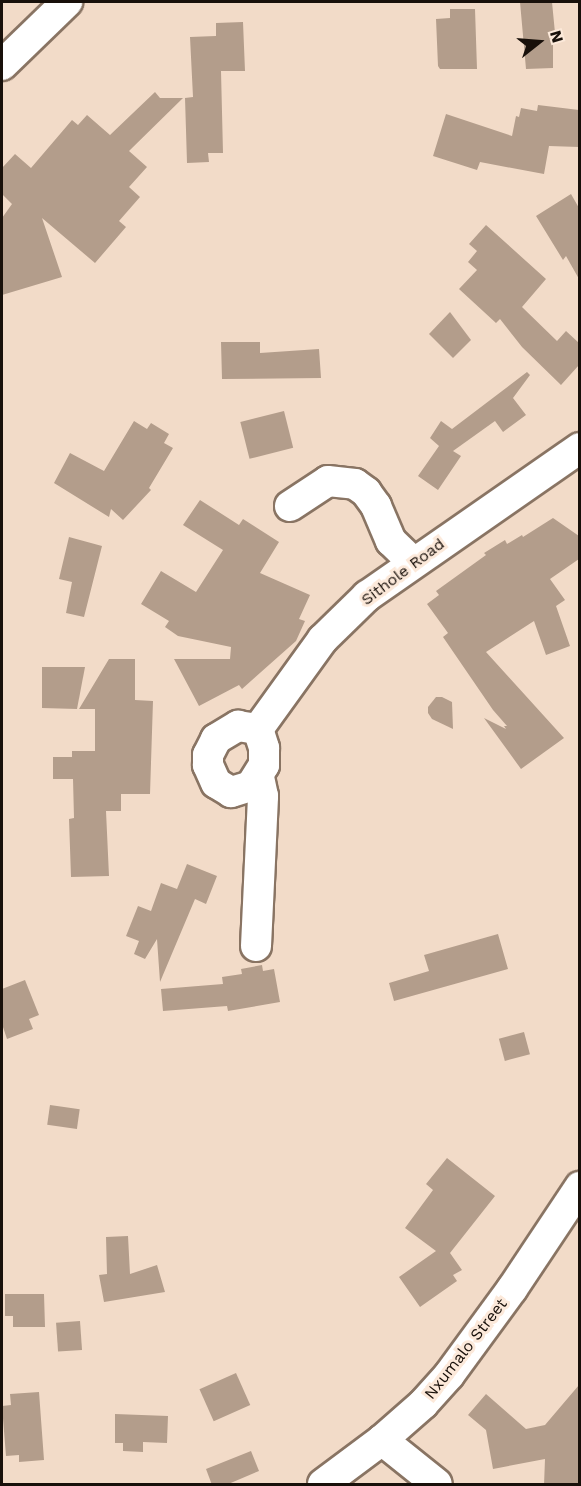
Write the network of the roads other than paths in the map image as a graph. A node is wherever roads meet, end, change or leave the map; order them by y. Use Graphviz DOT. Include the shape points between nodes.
graph roads {
  1 [pos="67,2"];
  2 [pos="2,65"];
  3 [pos="579,448"];
  4 [pos="290,506"];
  5 [pos="413,562"];
  6 [pos="258,729"];
  7 [pos="259,777"];
  8 [pos="256,946"];
  9 [pos="579,1187"];
  10 [pos="382,1440"];
  11 [pos="323,1485"];
  12 [pos="437,1485"];
  1 -- 2 [label="street"];
  3 -- 5 [label="street, Sithole Road"];
  4 -- 5 [label="street" via="328,482 355,484 376,506 391,541"];
  5 -- 6 [label="street, Sithole Road" via="367,596 323,639"];
  6 -- 7 [label="street" via="264,748"];
  6 -- 7 [label="street" via="238,726 216,739 208,754 208,765 216,783 231,792 251,786"];
  7 -- 8 [label="street" via="263,796"];
  9 -- 10 [label="street, Nxumalo Street" via="449,1375"];
  10 -- 11 [label="street, Nxumalo Street"];
  10 -- 12 [label="street"];
}
